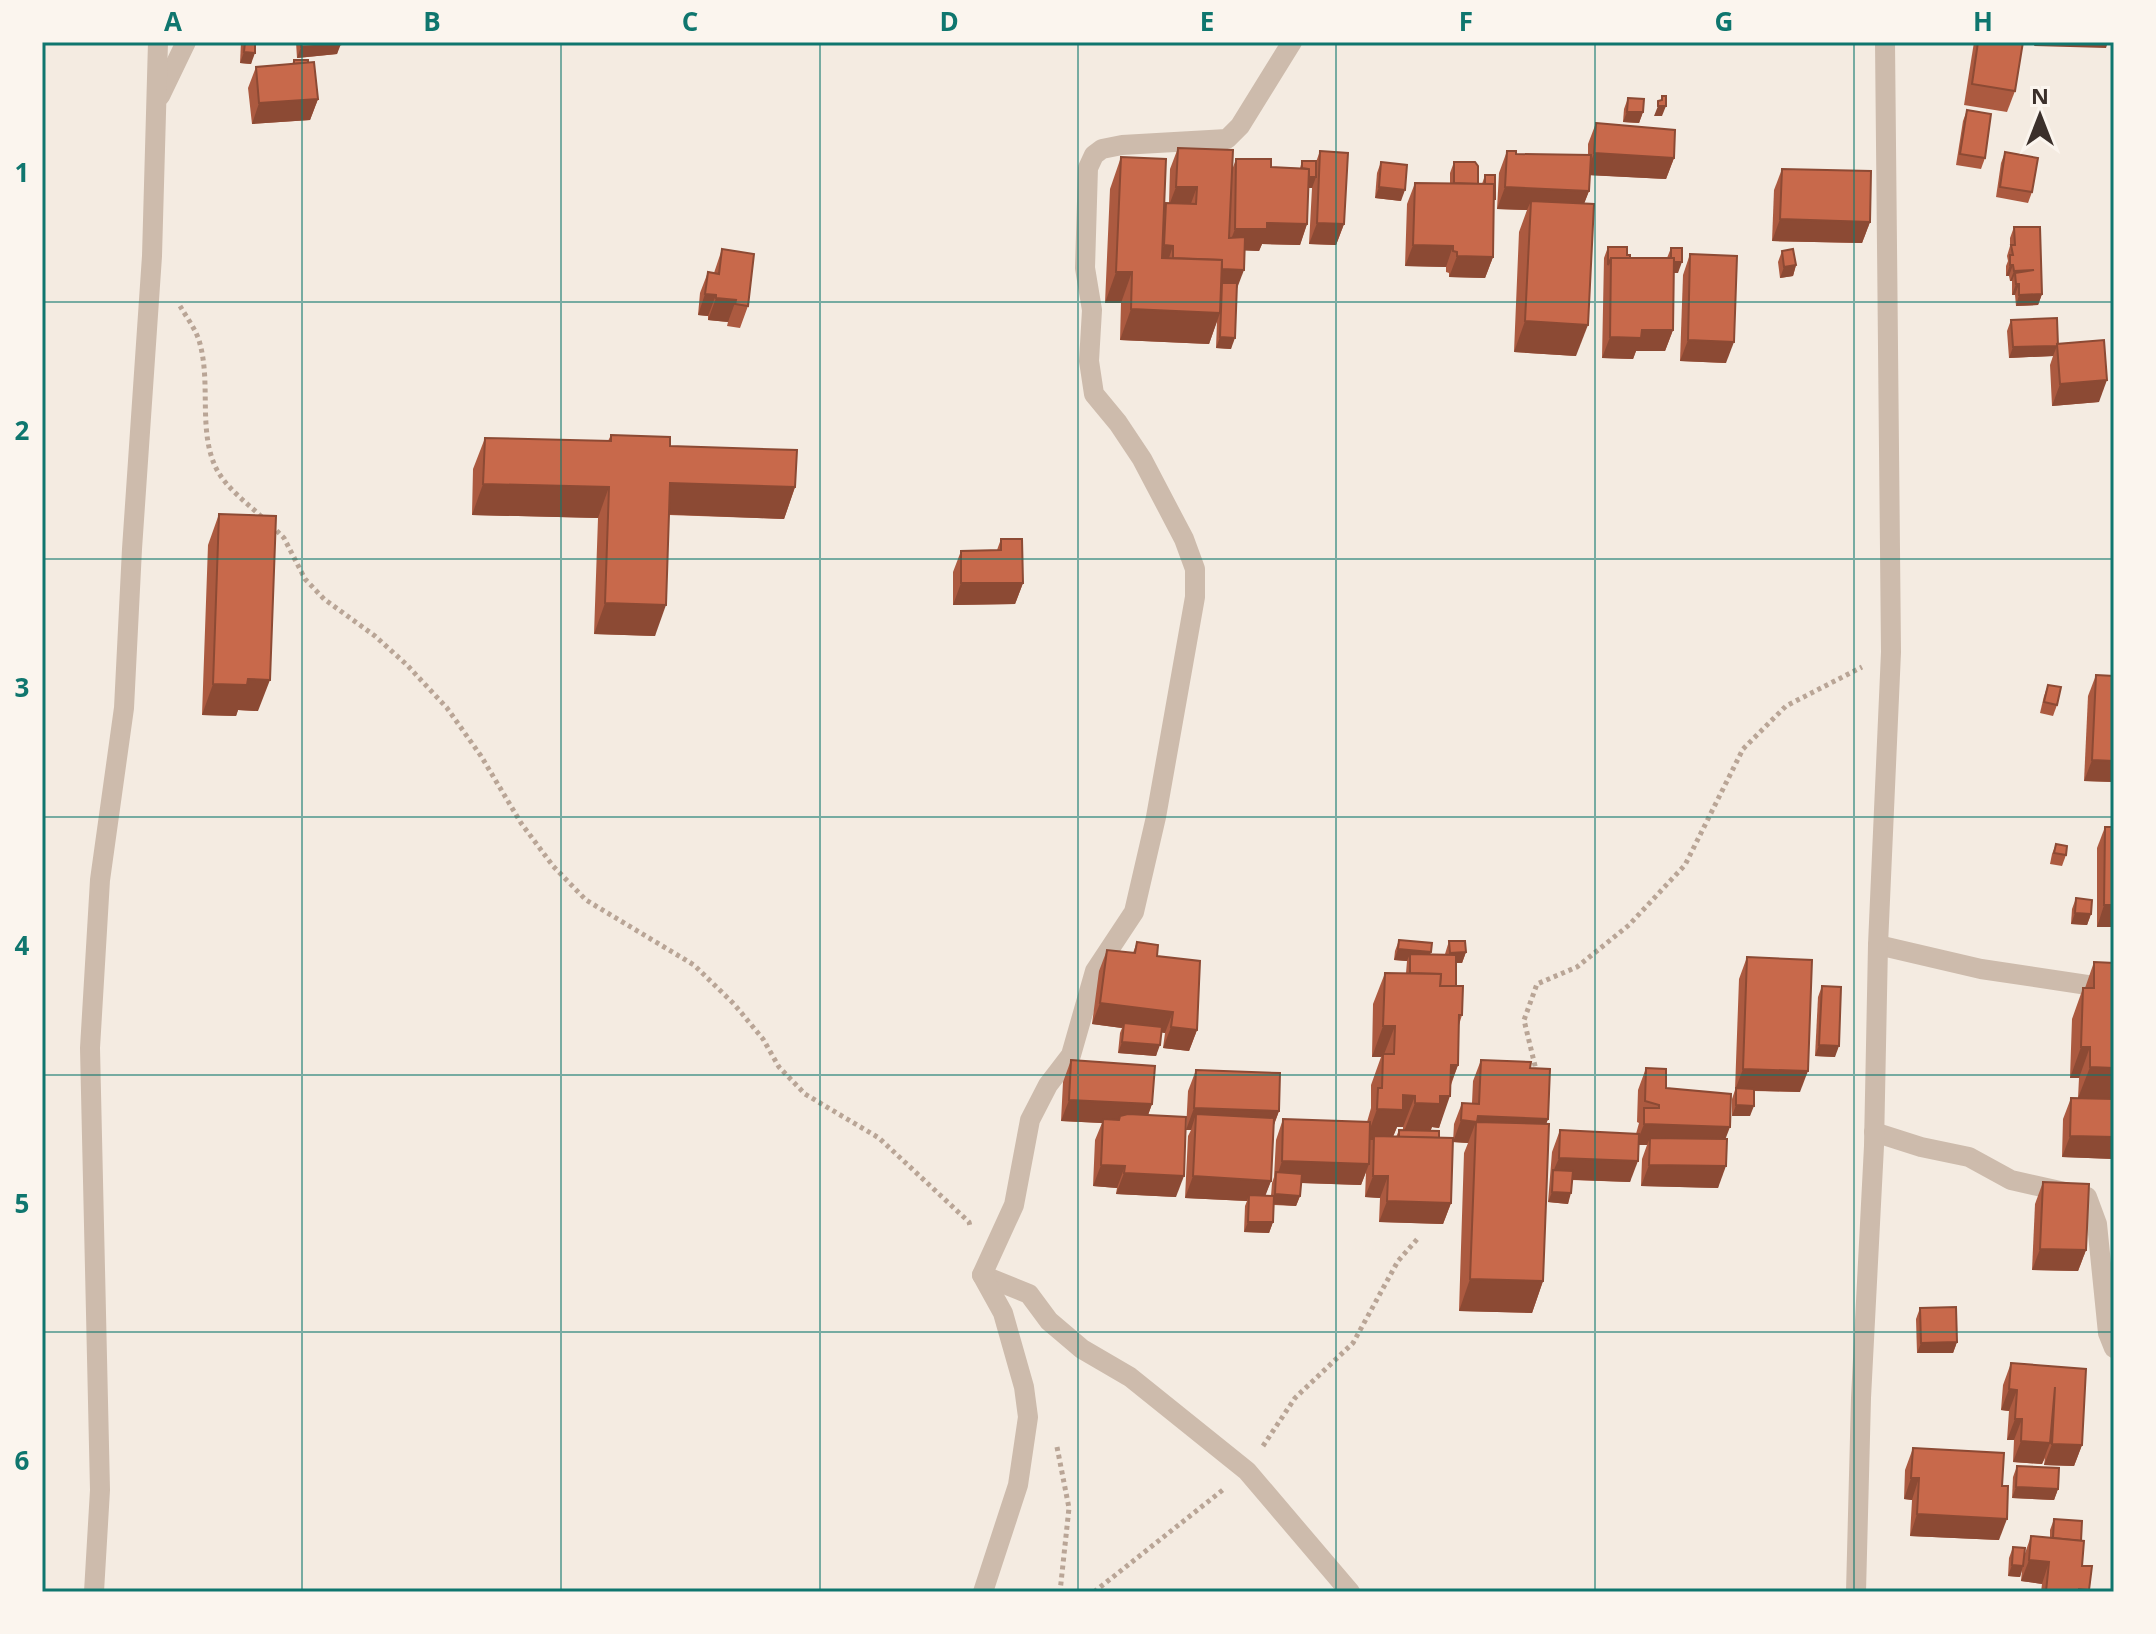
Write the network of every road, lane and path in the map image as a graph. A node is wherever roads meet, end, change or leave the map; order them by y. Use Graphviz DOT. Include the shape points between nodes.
graph roads {
  1 [pos="158,42"];
  2 [pos="186,42"];
  3 [pos="1292,42"];
  4 [pos="1887,44"];
  5 [pos="158,100"];
  6 [pos="152,256"];
  7 [pos="1891,652"];
  8 [pos="1878,945"];
  9 [pos="2114,989"];
  10 [pos="1538,1077"];
  11 [pos="1874,1132"];
  12 [pos="1419,1237"];
  13 [pos="982,1275"];
  14 [pos="2114,1348"];
  15 [pos="1055,1438"];
  16 [pos="1247,1471"];
  17 [pos="94,1592"];
  18 [pos="983,1592"];
  19 [pos="1060,1592"];
  20 [pos="1094,1592"];
  21 [pos="1350,1592"];
  22 [pos="1856,1592"];
  1 -- 5 [label="street"];
  2 -- 5 [label="street"];
  3 -- 13 [label="street" via="1227,139 1102,149 1088,168 1085,268 1094,394 1142,459 1184,539 1195,569 1195,597 1134,912 1095,971 1071,1055 1030,1120 1014,1205"];
  4 -- 7 [label="street"];
  5 -- 6 [label="street"];
  6 -- 13 [label="path" via="200,342 207,434 216,468 284,538 305,579 396,655 447,708 521,823 586,900 694,965 734,1004 805,1094 879,1138 969,1222"];
  6 -- 17 [label="street" via="124,708 100,880 90,1048 100,1490"];
  7 -- 8 [label="street"];
  7 -- 10 [label="path" via="1786,706 1743,749 1685,865 1629,925 1577,967 1537,984 1524,1020"];
  8 -- 9 [label="street" via="1981,969"];
  8 -- 11 [label="street"];
  11 -- 14 [label="street" via="1969,1157 2011,1180 2087,1197 2097,1224"];
  11 -- 22 [label="street"];
  12 -- 16 [label="path" via="1398,1261 1353,1343 1295,1398"];
  13 -- 16 [label="street" via="1029,1294 1049,1321 1082,1349 1130,1377"];
  13 -- 18 [label="street" via="1003,1313 1028,1417 1018,1485"];
  15 -- 19 [label="path" via="1069,1508"];
  16 -- 20 [label="path"];
  16 -- 21 [label="street"];
}
